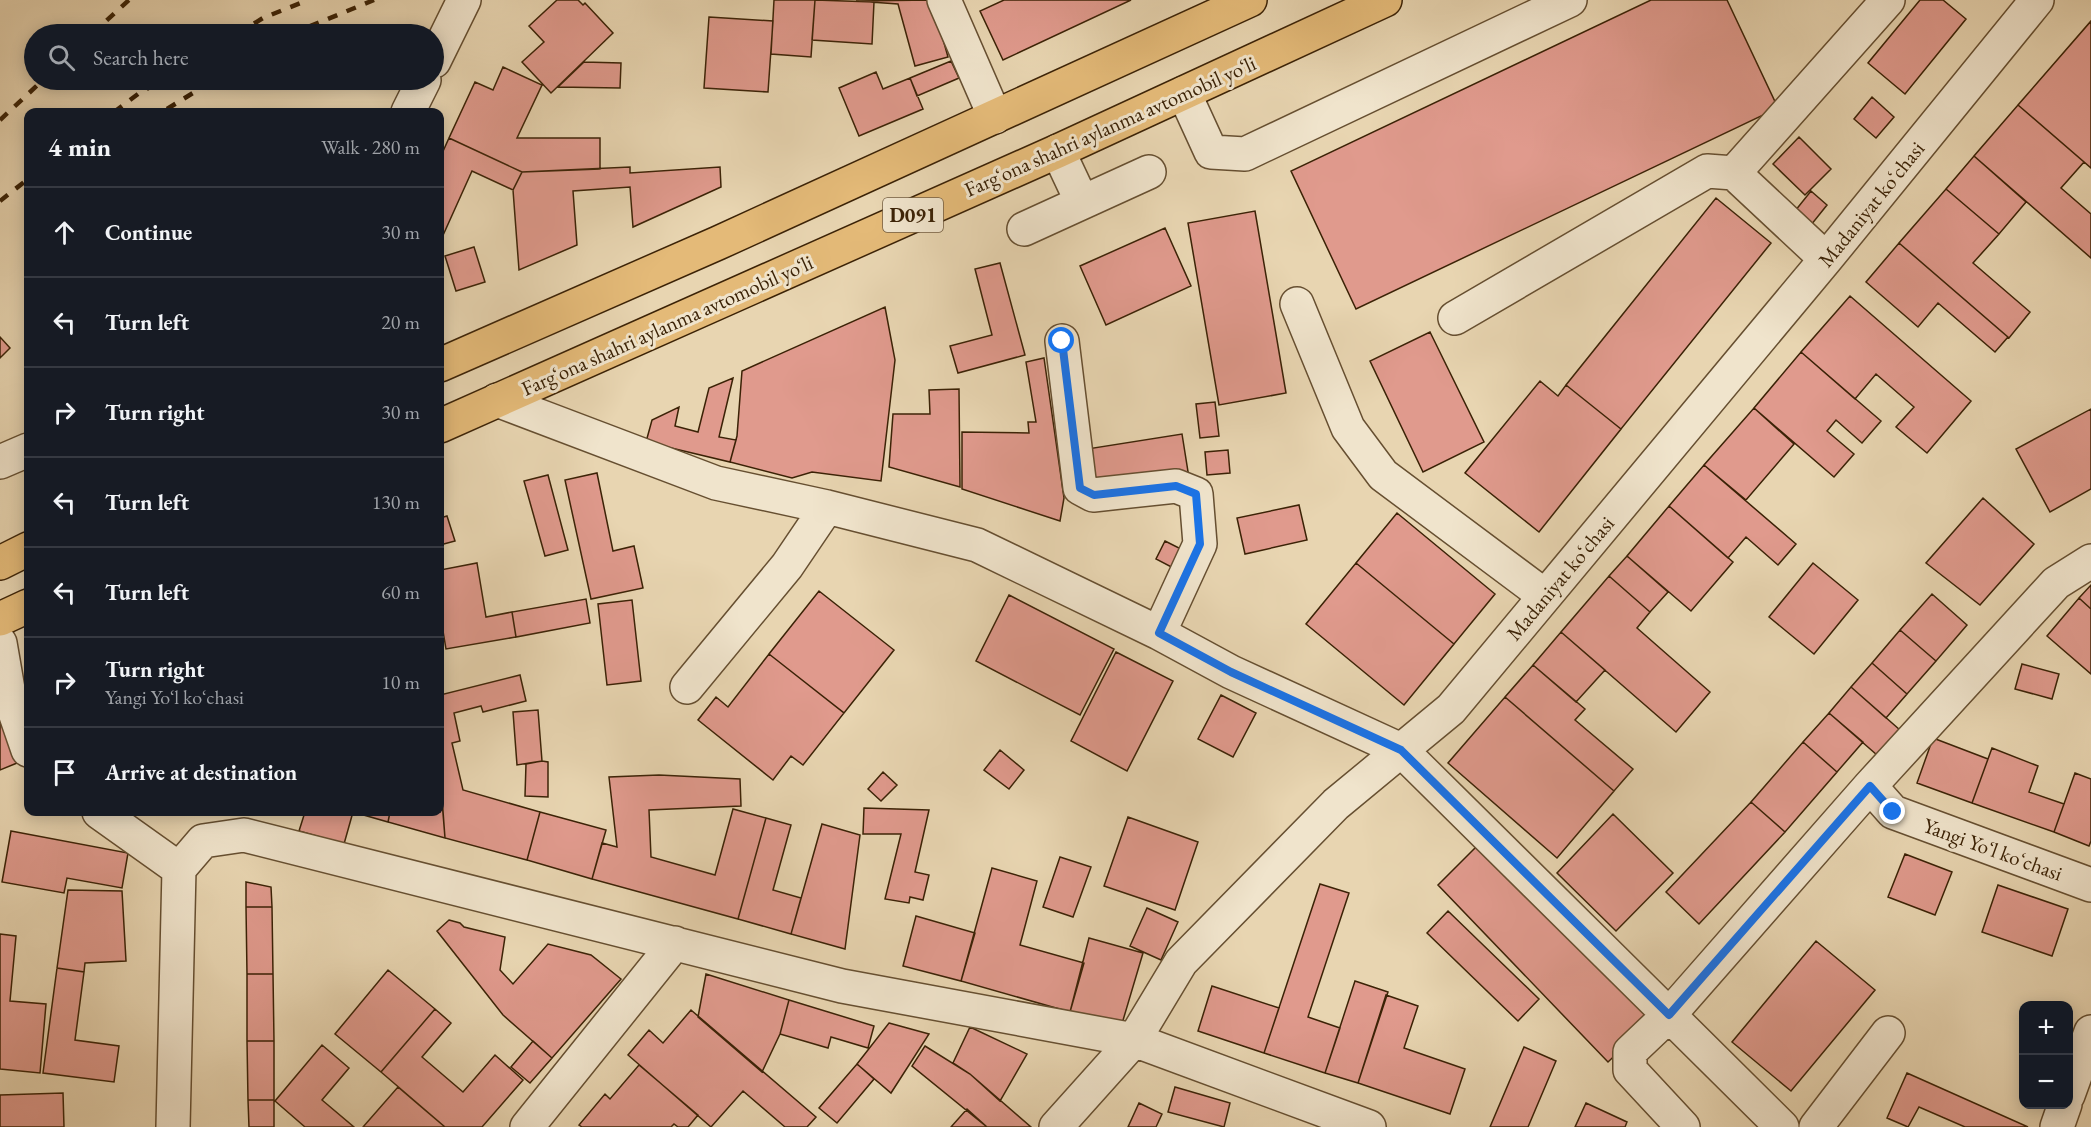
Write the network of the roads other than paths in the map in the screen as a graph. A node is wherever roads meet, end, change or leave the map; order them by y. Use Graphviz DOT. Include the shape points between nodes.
graph roads {
  1 [pos="464,0"];
  2 [pos="944,0"];
  3 [pos="1250,0"];
  4 [pos="1385,0"];
  5 [pos="1570,0"];
  6 [pos="1888,0"];
  7 [pos="2037,0"];
  8 [pos="444,41"];
  9 [pos="419,90"];
  10 [pos="1184,93"];
  11 [pos="410,108"];
  12 [pos="995,117"];
  13 [pos="1058,150"];
  14 [pos="1149,172"];
  15 [pos="1734,173"];
  16 [pos="1082,202"];
  17 [pos="1024,229"];
  18 [pos="1826,260"];
  19 [pos="1297,304"];
  20 [pos="1455,318"];
  21 [pos="1062,341"];
  22 [pos="444,363"];
  23 [pos="497,400"];
  24 [pos="444,424"];
  25 [pos="24,452"];
  26 [pos="0,462"];
  27 [pos="827,507"];
  28 [pos="24,551"];
  29 [pos="2091,561"];
  30 [pos="0,563"];
  31 [pos="1545,596"];
  32 [pos="24,608"];
  33 [pos="0,619"];
  34 [pos="1159,633"];
  35 [pos="0,643"];
  36 [pos="687,687"];
  37 [pos="24,738"];
  38 [pos="1401,750"];
  39 [pos="1870,786"];
  40 [pos="105,816"];
  41 [pos="179,869"];
  42 [pos="2091,885"];
  43 [pos="675,944"];
  44 [pos="1669,1015"];
  45 [pos="2091,1032"];
  46 [pos="1888,1033"];
  47 [pos="1134,1040"];
  48 [pos="2073,1081"];
  49 [pos="2063,1109"];
  50 [pos="173,1127"];
  51 [pos="527,1127"];
  52 [pos="1056,1127"];
  53 [pos="1369,1127"];
  54 [pos="1683,1127"];
  55 [pos="1782,1127"];
  56 [pos="1816,1127"];
  57 [pos="2057,1127"];
  1 -- 8 [label="street"];
  2 -- 12 [label="street"];
  3 -- 12 [label="highway, D091"];
  4 -- 10 [label="highway, Fargʻona shahri aylanma avtomobil yoʻli / D091"];
  5 -- 10 [label="street" via="1245,154 1211,152"];
  6 -- 15 [label="street"];
  7 -- 18 [label="street, Madaniyat koʻchasi"];
  9 -- 11 [label="street"];
  10 -- 13 [label="highway, Fargʻona shahri aylanma avtomobil yoʻli / D091"];
  12 -- 22 [label="highway, D091"];
  13 -- 16 [label="street"];
  13 -- 23 [label="highway, Fargʻona shahri aylanma avtomobil yoʻli / D091"];
  14 -- 16 [label="street"];
  15 -- 18 [label="street"];
  15 -- 20 [label="street" via="1707,171"];
  16 -- 17 [label="street"];
  18 -- 31 [label="street, Madaniyat koʻchasi"];
  19 -- 31 [label="street" via="1348,428 1383,475"];
  21 -- 34 [label="street" via="1080,488 1094,495 1176,486 1196,494 1200,544"];
  23 -- 24 [label="highway, Fargʻona shahri aylanma avtomobil yoʻli / D091"];
  23 -- 27 [label="street" via="716,483"];
  25 -- 26 [label="street"];
  27 -- 34 [label="street" via="977,545"];
  27 -- 36 [label="street" via="788,566"];
  28 -- 30 [label="highway"];
  29 -- 39 [label="street" via="2056,583"];
  31 -- 38 [label="street, Madaniyat koʻchasi" via="1451,709"];
  32 -- 33 [label="highway"];
  34 -- 38 [label="street" via="1231,672"];
  35 -- 37 [label="street" via="9,695"];
  38 -- 44 [label="street"];
  38 -- 47 [label="street, Madaniyat koʻchasi" via="1336,804 1181,962"];
  39 -- 42 [label="street, Yangi Yoʻl koʻchasi" via="1893,812"];
  39 -- 44 [label="street"];
  40 -- 41 [label="street"];
  41 -- 43 [label="street" via="203,841 244,835"];
  41 -- 50 [label="street"];
  43 -- 47 [label="street" via="842,986"];
  43 -- 51 [label="street"];
  44 -- 54 [label="street" via="1630,1052 1630,1070"];
  44 -- 55 [label="street"];
  45 -- 48 [label="street"];
  46 -- 56 [label="street"];
  47 -- 52 [label="street, Madaniyat koʻchasi"];
  47 -- 53 [label="street"];
  49 -- 57 [label="street"];
}
